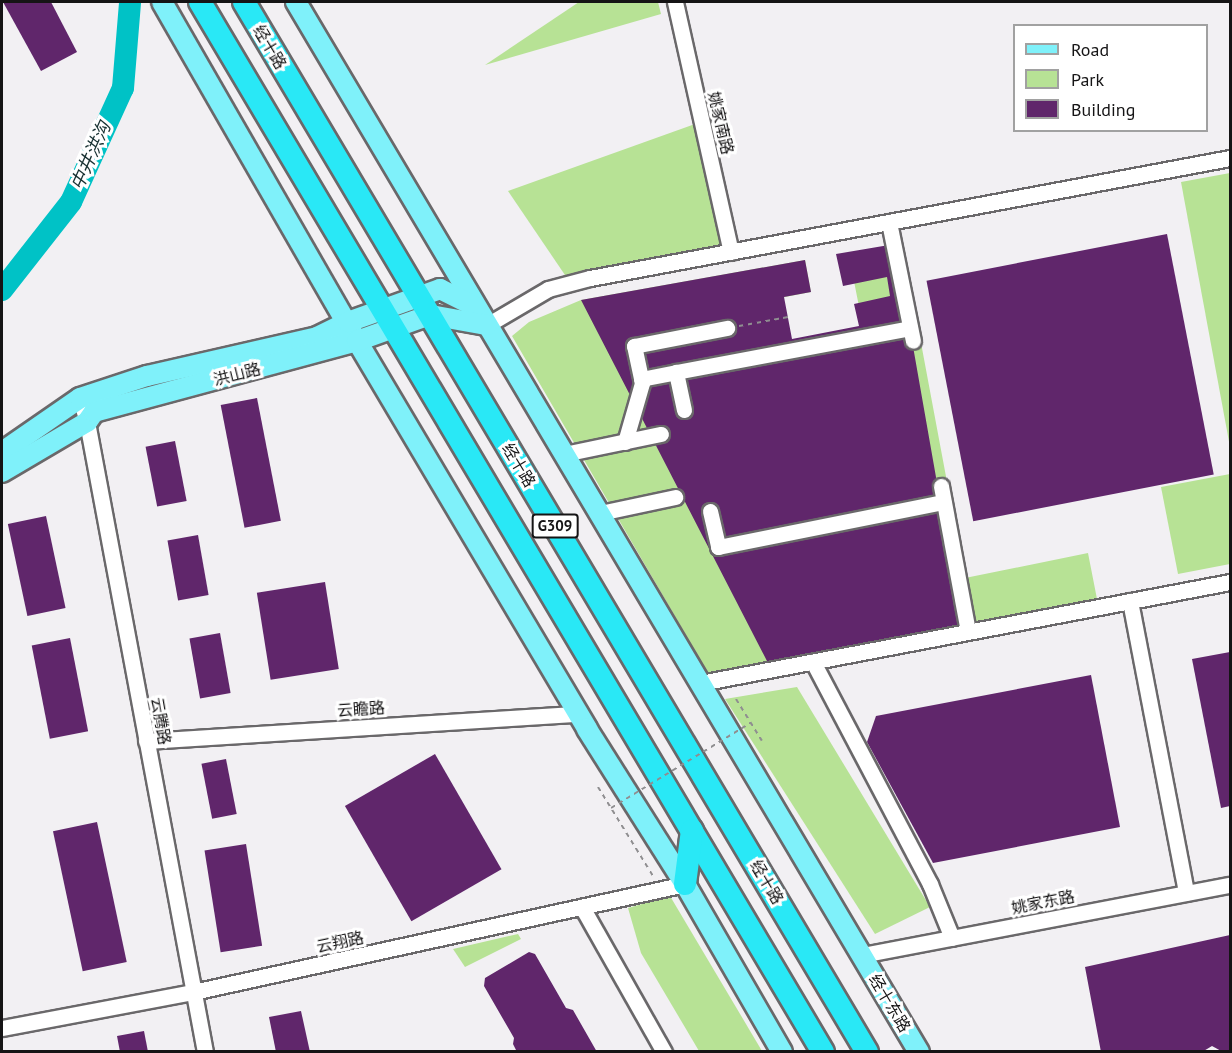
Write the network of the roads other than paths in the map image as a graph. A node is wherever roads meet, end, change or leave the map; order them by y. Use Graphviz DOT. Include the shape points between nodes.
graph roads {
  1 [pos="162,2"];
  2 [pos="200,2"];
  3 [pos="243,2"];
  4 [pos="296,2"];
  5 [pos="675,2"];
  6 [pos="1230,158"];
  7 [pos="889,222"];
  8 [pos="732,252"];
  9 [pos="424,306"];
  10 [pos="476,307"];
  11 [pos="388,319"];
  12 [pos="348,322"];
  13 [pos="487,325"];
  14 [pos="727,328"];
  15 [pos="357,341"];
  16 [pos="676,372"];
  17 [pos="641,379"];
  18 [pos="80,398"];
  19 [pos="684,410"];
  20 [pos="87,422"];
  21 [pos="661,434"];
  22 [pos="625,442"];
  23 [pos="2,452"];
  24 [pos="564,454"];
  25 [pos="2,472"];
  26 [pos="941,486"];
  27 [pos="675,497"];
  28 [pos="944,502"];
  29 [pos="710,511"];
  30 [pos="600,513"];
  31 [pos="1230,582"];
  32 [pos="1130,601"];
  33 [pos="968,632"];
  34 [pos="813,662"];
  35 [pos="700,684"];
  36 [pos="578,714"];
  37 [pos="146,741"];
  38 [pos="692,830"];
  39 [pos="685,884"];
  40 [pos="1230,885"];
  41 [pos="1186,893"];
  42 [pos="582,907"];
  43 [pos="952,938"];
  44 [pos="862,956"];
  45 [pos="193,992"];
  46 [pos="2,1028"];
  47 [pos="204,1052"];
  48 [pos="664,1052"];
  49 [pos="782,1052"];
  50 [pos="823,1052"];
  51 [pos="867,1052"];
  52 [pos="919,1052"];
  1 -- 12 [label="main road"];
  2 -- 11 [label="highway, G309"];
  3 -- 9 [label="highway, 经十路 / G309"];
  4 -- 10 [label="main road"];
  5 -- 8 [label="street, 姚家南路"];
  6 -- 7 [label="street"];
  7 -- 8 [label="street"];
  7 -- 16 [label="street" via="911,335"];
  8 -- 13 [label="street" via="548,289"];
  9 -- 10 [label="main road, 洪山路" via="440,289"];
  9 -- 11 [label="main road, 洪山路"];
  9 -- 13 [label="main road"];
  9 -- 51 [label="highway, 经十路 / G309"];
  10 -- 13 [label="main road"];
  11 -- 12 [label="main road, 洪山路"];
  11 -- 15 [label="main road, 洪山路"];
  11 -- 38 [label="highway, G309"];
  12 -- 15 [label="main road"];
  12 -- 18 [label="main road, 洪山路" via="316,337 147,376"];
  13 -- 24 [label="main road"];
  14 -- 17 [label="street" via="634,346"];
  15 -- 20 [label="main road, 洪山路" via="94,412"];
  15 -- 36 [label="main road"];
  16 -- 17 [label="street"];
  16 -- 19 [label="street"];
  17 -- 22 [label="street"];
  18 -- 20 [label="street, 云腾路"];
  18 -- 23 [label="main road, 洪山路"];
  20 -- 25 [label="main road, 洪山路"];
  20 -- 37 [label="street, 云腾路"];
  21 -- 22 [label="street"];
  22 -- 24 [label="street"];
  24 -- 30 [label="main road"];
  26 -- 28 [label="street"];
  27 -- 30 [label="street"];
  28 -- 29 [label="street" via="718,547"];
  28 -- 33 [label="street"];
  30 -- 35 [label="main road"];
  31 -- 32 [label="street"];
  32 -- 33 [label="street"];
  32 -- 41 [label="street"];
  33 -- 34 [label="street"];
  34 -- 35 [label="street"];
  34 -- 43 [label="street" via="930,885"];
  35 -- 44 [label="main road"];
  36 -- 37 [label="street, 云瞻路"];
  36 -- 39 [label="main road"];
  37 -- 45 [label="street, 云腾路"];
  38 -- 39 [label="highway"];
  38 -- 50 [label="highway, G309"];
  39 -- 42 [label="street, 云翔路"];
  39 -- 49 [label="main road"];
  40 -- 41 [label="street, 姚家东路"];
  41 -- 43 [label="street, 姚家东路"];
  42 -- 45 [label="street, 云翔路"];
  42 -- 48 [label="street"];
  43 -- 44 [label="street, 姚家东路"];
  44 -- 52 [label="main road, 经十东路"];
  45 -- 46 [label="street, 云翔路"];
  45 -- 47 [label="street, 云腾路"];
}
